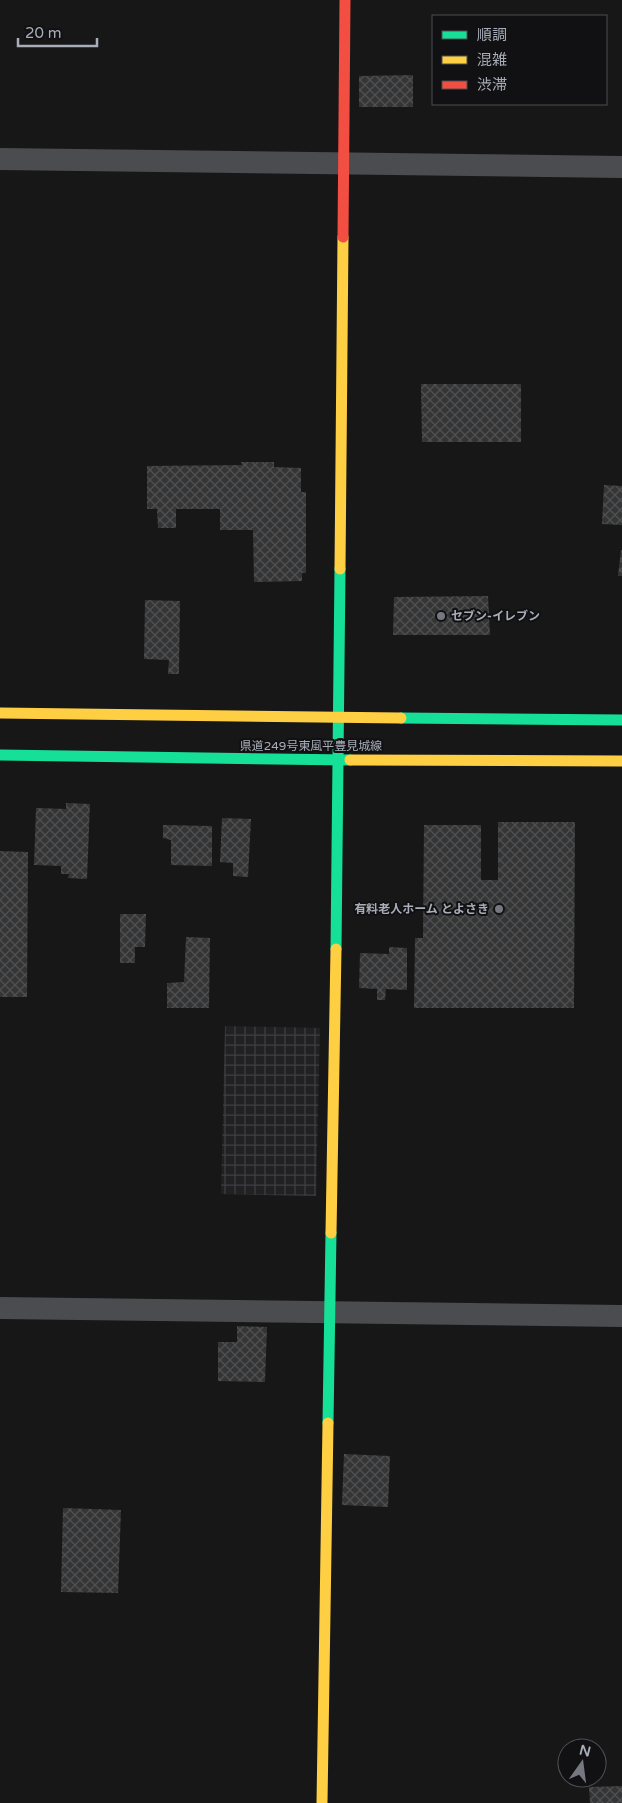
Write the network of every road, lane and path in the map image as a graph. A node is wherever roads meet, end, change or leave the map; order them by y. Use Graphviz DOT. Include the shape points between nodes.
graph roads {
  1 [pos="345,0"];
  2 [pos="0,160"];
  3 [pos="343,164"];
  4 [pos="622,167"];
  5 [pos="0,713"];
  6 [pos="338,717"];
  7 [pos="622,720"];
  8 [pos="0,755"];
  9 [pos="338,760"];
  10 [pos="622,761"];
  11 [pos="0,1308"];
  12 [pos="331,1313"];
  13 [pos="622,1316"];
  14 [pos="322,1803"];
  1 -- 3 [label="street"];
  2 -- 3 [label="street"];
  3 -- 4 [label="street"];
  3 -- 6 [label="street"];
  5 -- 6 [label="street"];
  6 -- 7 [label="street"];
  6 -- 9 [label="street"];
  8 -- 9 [label="street, 県道249号東風平豊見城線"];
  9 -- 10 [label="street, 県道249号東風平豊見城線"];
  9 -- 12 [label="street"];
  11 -- 12 [label="street"];
  12 -- 13 [label="street"];
  12 -- 14 [label="street"];
}
